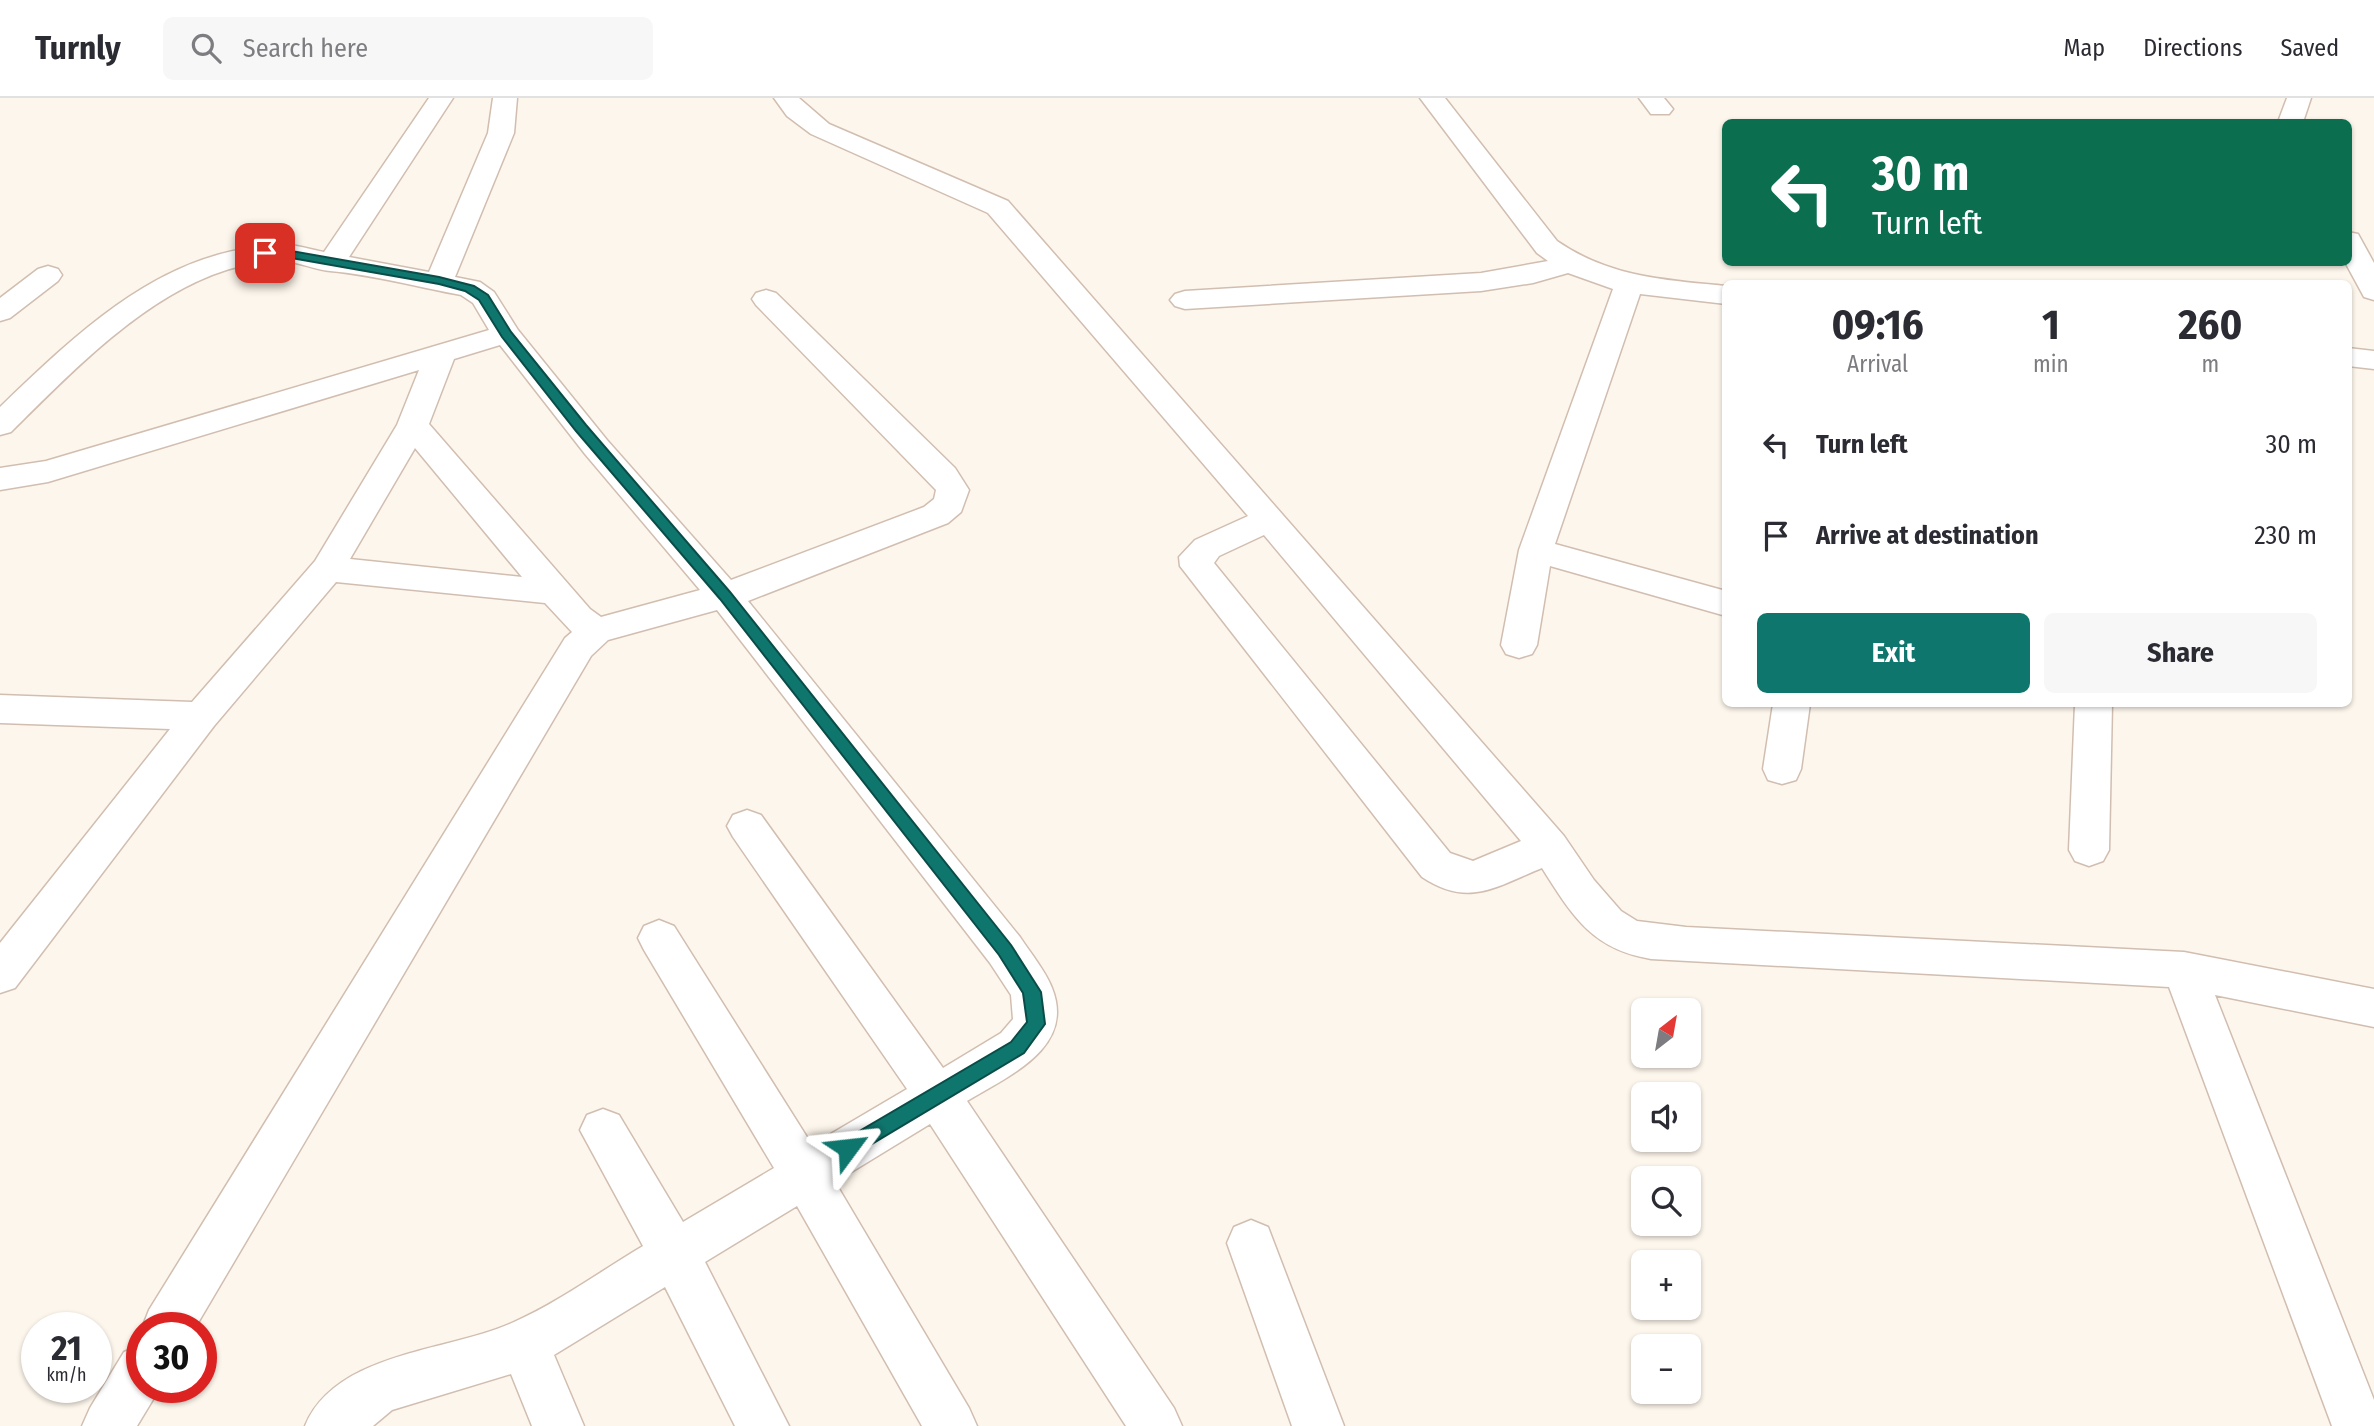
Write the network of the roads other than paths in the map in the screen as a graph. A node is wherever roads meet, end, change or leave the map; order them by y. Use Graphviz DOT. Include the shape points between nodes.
graph roads {
  1 [pos="441,98"];
  2 [pos="505,98"];
  3 [pos="786,98"];
  4 [pos="1432,98"];
  5 [pos="2299,98"];
  6 [pos="2292,119"];
  7 [pos="2352,248"];
  8 [pos="331,263"];
  9 [pos="1567,264"];
  10 [pos="48,275"];
  11 [pos="439,281"];
  12 [pos="1629,285"];
  13 [pos="2374,291"];
  14 [pos="1722,295"];
  15 [pos="766,299"];
  16 [pos="1185,300"];
  17 [pos="0,312"];
  18 [pos="506,334"];
  19 [pos="440,356"];
  20 [pos="0,425"];
  21 [pos="414,425"];
  22 [pos="0,479"];
  23 [pos="1268,520"];
  24 [pos="1536,550"];
  25 [pos="327,569"];
  26 [pos="555,592"];
  27 [pos="725,596"];
  28 [pos="1722,603"];
  29 [pos="596,631"];
  30 [pos="1519,645"];
  31 [pos="1791,707"];
  32 [pos="2092,707"];
  33 [pos="0,709"];
  34 [pos="201,716"];
  35 [pos="1782,769"];
  36 [pos="747,826"];
  37 [pos="1550,847"];
  38 [pos="2089,850"];
  39 [pos="659,939"];
  40 [pos="2184,970"];
  41 [pos="0,975"];
  42 [pos="2374,1008"];
  43 [pos="937,1096"];
  44 [pos="603,1130"];
  45 [pos="804,1174"];
  46 [pos="1251,1243"];
  47 [pos="674,1253"];
  48 [pos="177,1312"];
  49 [pos="524,1346"];
  50 [pos="126,1396"];
  51 [pos="108,1426"];
  52 [pos="331,1426"];
  53 [pos="558,1426"];
  54 [pos="763,1426"];
  55 [pos="951,1426"];
  56 [pos="1156,1426"];
  57 [pos="1318,1426"];
  58 [pos="2358,1426"];
  1 -- 8 [label="street"];
  2 -- 11 [label="street" via="501,133"];
  3 -- 23 [label="street" via="820,129 998,207"];
  4 -- 9 [label="street" via="1547,247"];
  5 -- 6 [label="street"];
  7 -- 13 [label="street"];
  8 -- 11 [label="street"];
  8 -- 20 [label="street" via="280,252 250,253 179,281 89,340"];
  9 -- 12 [label="street"];
  9 -- 16 [label="street" via="1481,282"];
  10 -- 17 [label="street"];
  11 -- 18 [label="street" via="470,288 484,298"];
  12 -- 14 [label="street"];
  12 -- 24 [label="street"];
  15 -- 27 [label="street" via="953,490 949,504 936,515"];
  18 -- 19 [label="street"];
  18 -- 27 [label="street"];
  19 -- 21 [label="street"];
  19 -- 22 [label="street" via="48,471"];
  21 -- 25 [label="street"];
  21 -- 26 [label="street"];
  23 -- 37 [label="street"];
  23 -- 37 [label="street" via="1207,548 1196,557 1197,566 1436,865 1450,874 1475,878"];
  24 -- 28 [label="street"];
  24 -- 30 [label="street"];
  25 -- 26 [label="street"];
  25 -- 34 [label="street"];
  26 -- 29 [label="street" via="577,618"];
  27 -- 29 [label="street"];
  27 -- 43 [label="street" via="1005,950 1032,992 1036,1024 1017,1048"];
  29 -- 48 [label="street" via="578,647"];
  31 -- 35 [label="street"];
  32 -- 38 [label="street"];
  33 -- 34 [label="street"];
  34 -- 41 [label="street"];
  36 -- 43 [label="street"];
  37 -- 40 [label="street" via="1597,913 1619,932 1648,941"];
  39 -- 45 [label="street"];
  40 -- 42 [label="street"];
  40 -- 58 [label="street"];
  43 -- 45 [label="street"];
  43 -- 56 [label="street"];
  44 -- 47 [label="street"];
  45 -- 47 [label="street"];
  45 -- 55 [label="street"];
  46 -- 57 [label="street"];
  47 -- 49 [label="street"];
  47 -- 54 [label="street"];
  49 -- 52 [label="street" via="377,1389"];
  49 -- 53 [label="street"];
  50 -- 51 [label="street"];
}
